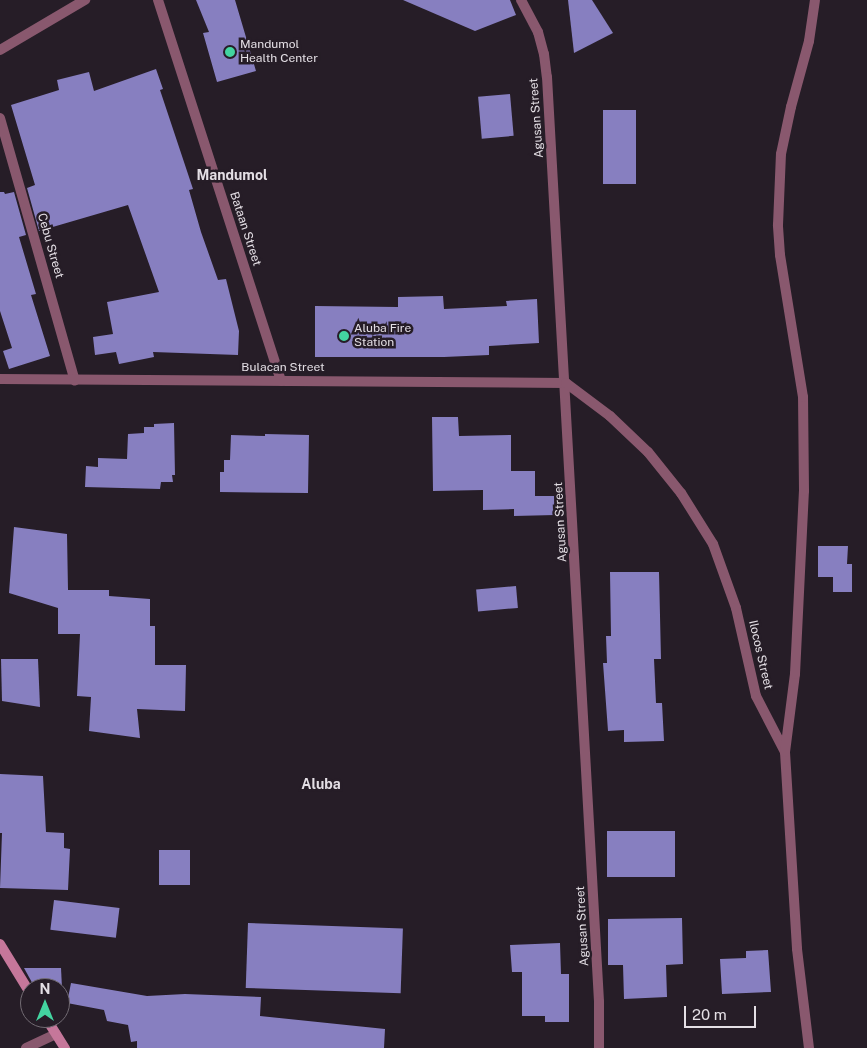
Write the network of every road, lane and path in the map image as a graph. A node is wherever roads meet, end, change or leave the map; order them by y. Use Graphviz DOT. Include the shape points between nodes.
graph roads {
  1 [pos="85,0"];
  2 [pos="158,0"];
  3 [pos="521,0"];
  4 [pos="815,0"];
  5 [pos="0,50"];
  6 [pos="0,118"];
  7 [pos="0,379"];
  8 [pos="76,381"];
  9 [pos="281,381"];
  10 [pos="566,383"];
  11 [pos="785,752"];
  12 [pos="0,944"];
  13 [pos="21,978"];
  14 [pos="52,1028"];
  15 [pos="56,1034"];
  16 [pos="26,1048"];
  17 [pos="65,1048"];
  18 [pos="599,1048"];
  19 [pos="809,1048"];
  1 -- 5 [label="street"];
  2 -- 9 [label="street, Bataan Street"];
  3 -- 10 [label="street, Agusan Street" via="538,32 548,77"];
  4 -- 11 [label="street" via="809,42 782,154 778,225 803,406 804,491 796,674"];
  6 -- 8 [label="street, Cebu Street"];
  7 -- 8 [label="street, Bulacan Street"];
  8 -- 9 [label="street, Bulacan Street"];
  9 -- 10 [label="street, Bulacan Street"];
  10 -- 11 [label="street, Ilocos Street" via="610,416 648,452 681,493 712,544 736,608 756,696"];
  10 -- 18 [label="street, Agusan Street"];
  11 -- 19 [label="street, Ilocos Street" via="797,949"];
  12 -- 13 [label="main road"];
  14 -- 15 [label="main road"];
  15 -- 16 [label="street"];
  15 -- 17 [label="main road"];
}
